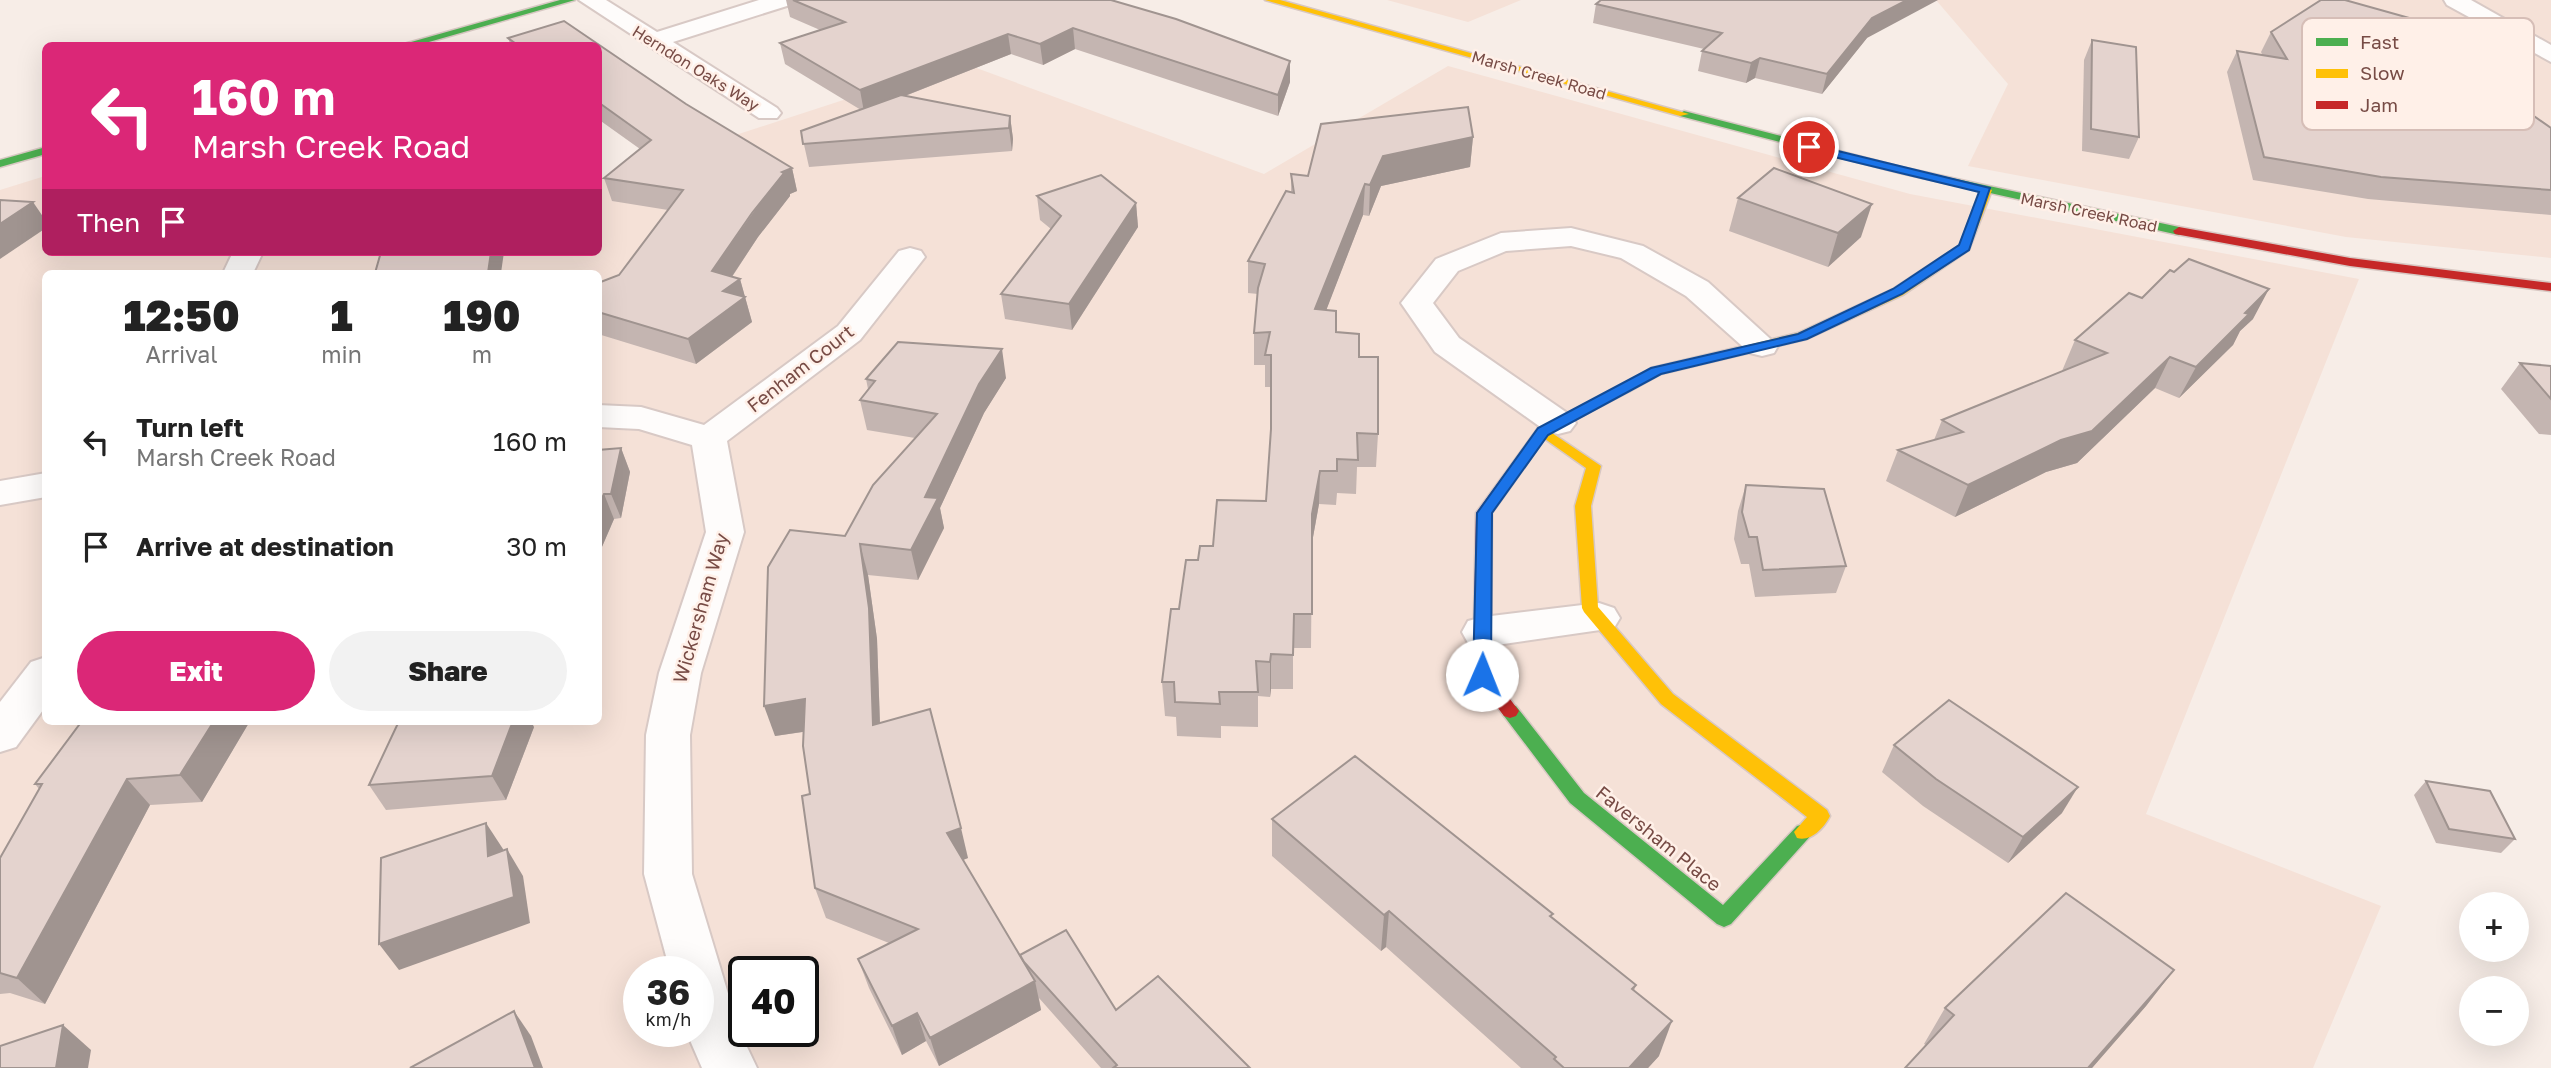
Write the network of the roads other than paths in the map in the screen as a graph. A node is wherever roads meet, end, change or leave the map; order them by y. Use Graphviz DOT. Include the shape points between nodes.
graph roads {
  1 [pos="570,0"];
  2 [pos="590,0"];
  3 [pos="782,0"];
  4 [pos="2455,0"];
  5 [pos="1277,1"];
  6 [pos="2486,18"];
  7 [pos="653,41"];
  8 [pos="417,42"];
  9 [pos="2534,45"];
  10 [pos="2551,55"];
  11 [pos="768,113"];
  12 [pos="42,151"];
  13 [pos="0,164"];
  14 [pos="1986,190"];
  15 [pos="910,257"];
  16 [pos="2551,287"];
  17 [pos="1762,346"];
  18 [pos="602,416"];
  19 [pos="1550,427"];
  20 [pos="709,439"];
  21 [pos="42,486"];
  22 [pos="0,493"];
  23 [pos="1599,618"];
  24 [pos="1483,632"];
  25 [pos="42,678"];
  26 [pos="0,735"];
  27 [pos="692,956"];
  28 [pos="714,1031"];
  29 [pos="730,1068"];
  1 -- 8 [label="street"];
  2 -- 7 [label="street, Herndon Oaks Way"];
  3 -- 7 [label="street"];
  4 -- 6 [label="street"];
  5 -- 14 [label="street, Marsh Creek Road" via="1674,113"];
  7 -- 11 [label="street, Herndon Oaks Way"];
  9 -- 10 [label="street"];
  12 -- 13 [label="street"];
  14 -- 16 [label="street, Marsh Creek Road" via="2283,251"];
  14 -- 17 [label="street, Faversham Place" via="1965,247 1898,292 1802,337"];
  15 -- 20 [label="street, Fenham Court" via="849,333"];
  17 -- 19 [label="street, Faversham Place" via="1656,371"];
  17 -- 19 [label="street" via="1697,289 1632,251 1571,237 1501,242 1447,265 1417,303 1447,345"];
  18 -- 20 [label="street" via="641,418"];
  19 -- 23 [label="street, Faversham Place" via="1594,466 1583,506 1590,608"];
  19 -- 24 [label="street, Faversham Place" via="1484,513"];
  20 -- 27 [label="street, Wickersham Way" via="725,532 683,660 668,735 668,874"];
  21 -- 22 [label="street"];
  23 -- 24 [label="street"];
  23 -- 24 [label="street, Faversham Place" via="1667,699 1820,816 1724,918 1577,798 1482,675"];
  25 -- 26 [label="street"];
  28 -- 29 [label="street"];
}
